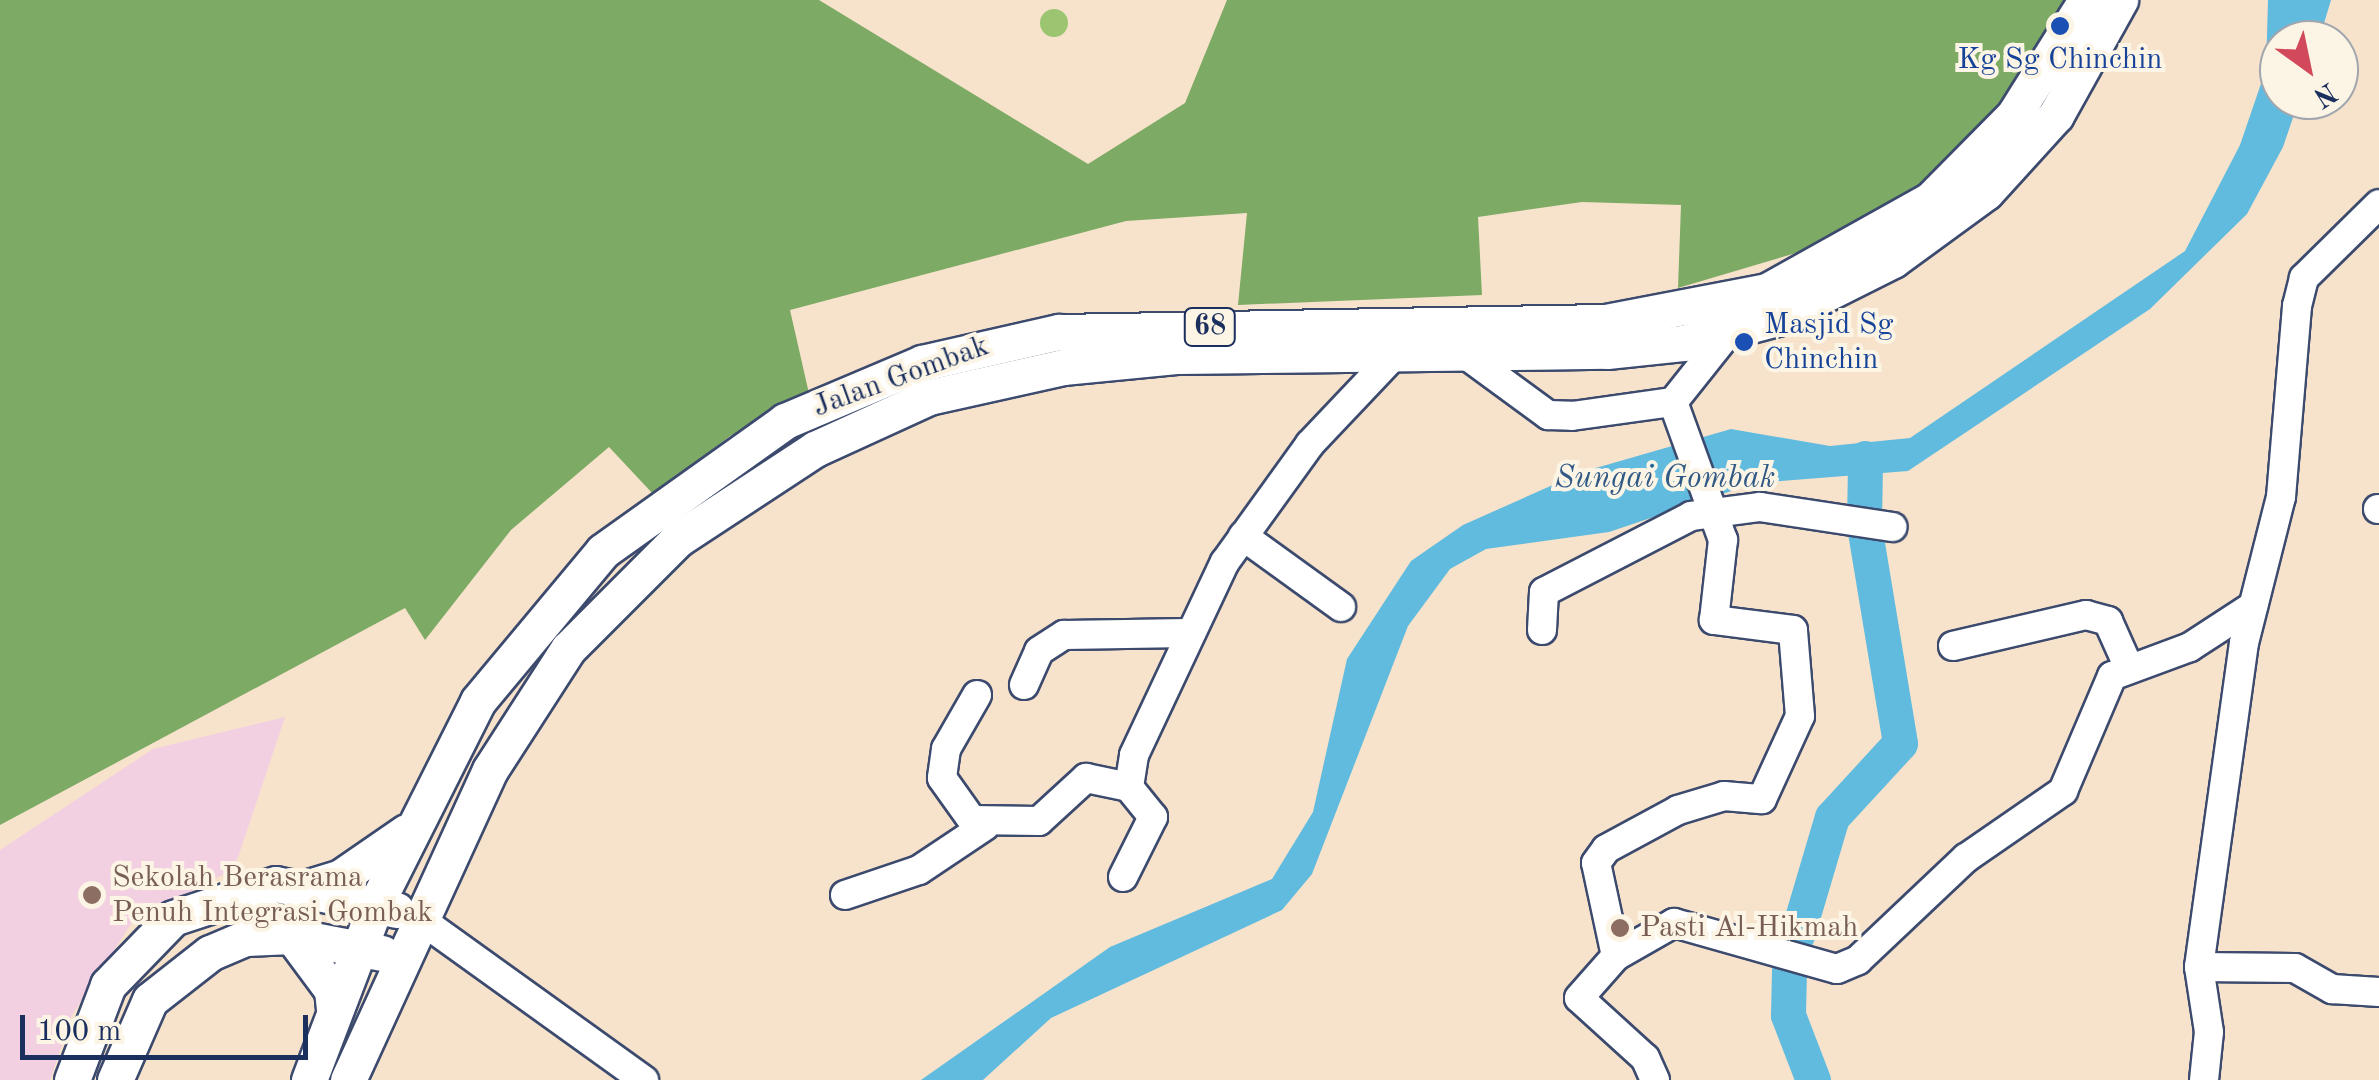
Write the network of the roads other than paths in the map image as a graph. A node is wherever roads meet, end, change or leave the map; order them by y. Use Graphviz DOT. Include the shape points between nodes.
graph roads {
  1 [pos="2112,0"];
  2 [pos="2379,204"];
  3 [pos="1727,334"];
  4 [pos="1462,352"];
  5 [pos="1396,353"];
  6 [pos="1676,415"];
  7 [pos="1712,509"];
  8 [pos="1886,527"];
  9 [pos="1244,536"];
  10 [pos="2253,606"];
  11 [pos="1340,607"];
  12 [pos="1542,630"];
  13 [pos="1188,634"];
  14 [pos="1953,646"];
  15 [pos="2129,668"];
  16 [pos="1024,685"];
  17 [pos="977,695"];
  18 [pos="1129,787"];
  19 [pos="985,826"];
  20 [pos="412,827"];
  21 [pos="1123,877"];
  22 [pos="312,886"];
  23 [pos="845,895"];
  24 [pos="377,902"];
  25 [pos="424,922"];
  26 [pos="292,936"];
  27 [pos="361,943"];
  28 [pos="1616,956"];
  29 [pos="405,964"];
  30 [pos="2199,967"];
  31 [pos="2379,992"];
  32 [pos="334,1010"];
  33 [pos="1643,1073"];
  34 [pos="72,1080"];
  35 [pos="115,1080"];
  36 [pos="309,1080"];
  37 [pos="348,1080"];
  38 [pos="644,1080"];
  39 [pos="2204,1080"];
  1 -- 3 [label="main road, Jalan Gombak / 68" via="2056,114 1986,192 1893,260"];
  1 -- 20 [label="main road, Jalan Gombak / 68" via="1964,170 1871,240 1767,291 1678,315 1606,322 1060,332 922,363 785,420 654,508 536,622 447,748"];
  2 -- 10 [label="street" via="2304,278 2280,497"];
  3 -- 4 [label="main road, Jalan Gombak / 68" via="1607,351"];
  3 -- 6 [label="street"];
  4 -- 5 [label="main road, Jalan Gombak / 68"];
  4 -- 6 [label="street" via="1548,415"];
  5 -- 9 [label="street" via="1310,444"];
  5 -- 25 [label="main road, Jalan Gombak / 68" via="1063,367 930,397 816,449 678,539 568,649 490,770"];
  6 -- 7 [label="street"];
  7 -- 8 [label="street" via="1760,507"];
  7 -- 12 [label="street" via="1544,592"];
  7 -- 28 [label="street" via="1723,540 1714,620 1793,630 1800,716 1762,799 1724,796 1678,810 1606,849 1596,863"];
  9 -- 11 [label="street"];
  9 -- 13 [label="street"];
  10 -- 15 [label="street" via="2190,647"];
  10 -- 30 [label="street"];
  13 -- 16 [label="street" via="1064,635 1039,651"];
  13 -- 18 [label="street"];
  14 -- 15 [label="street" via="2086,615 2108,621"];
  15 -- 28 [label="street" via="2096,698 2063,790 1966,858 1884,944 1837,968 1674,922"];
  17 -- 19 [label="street" via="946,749 942,778"];
  18 -- 19 [label="street" via="1086,778 1039,820"];
  18 -- 21 [label="street" via="1154,817"];
  19 -- 23 [label="street" via="919,870"];
  20 -- 22 [label="main road" via="341,877"];
  20 -- 24 [label="main road, Jalan Gombak / 68"];
  22 -- 24 [label="main road"];
  22 -- 34 [label="main road" via="247,887 214,899 132,951 92,1018"];
  24 -- 25 [label="main road"];
  24 -- 27 [label="main road, Jalan Gombak / 68"];
  25 -- 29 [label="main road, Jalan Gombak / 68"];
  25 -- 38 [label="street"];
  26 -- 27 [label="main road"];
  26 -- 32 [label="main road" via="332,990"];
  26 -- 35 [label="main road" via="246,938 178,975 150,1000"];
  27 -- 29 [label="main road"];
  27 -- 32 [label="main road, Jalan Gombak / 68"];
  28 -- 33 [label="street" via="1579,998"];
  29 -- 37 [label="main road, Jalan Gombak / 68"];
  30 -- 31 [label="street" via="2294,968 2332,988"];
  30 -- 39 [label="street" via="2209,1032"];
  32 -- 36 [label="main road, Jalan Gombak / 68"];
}
